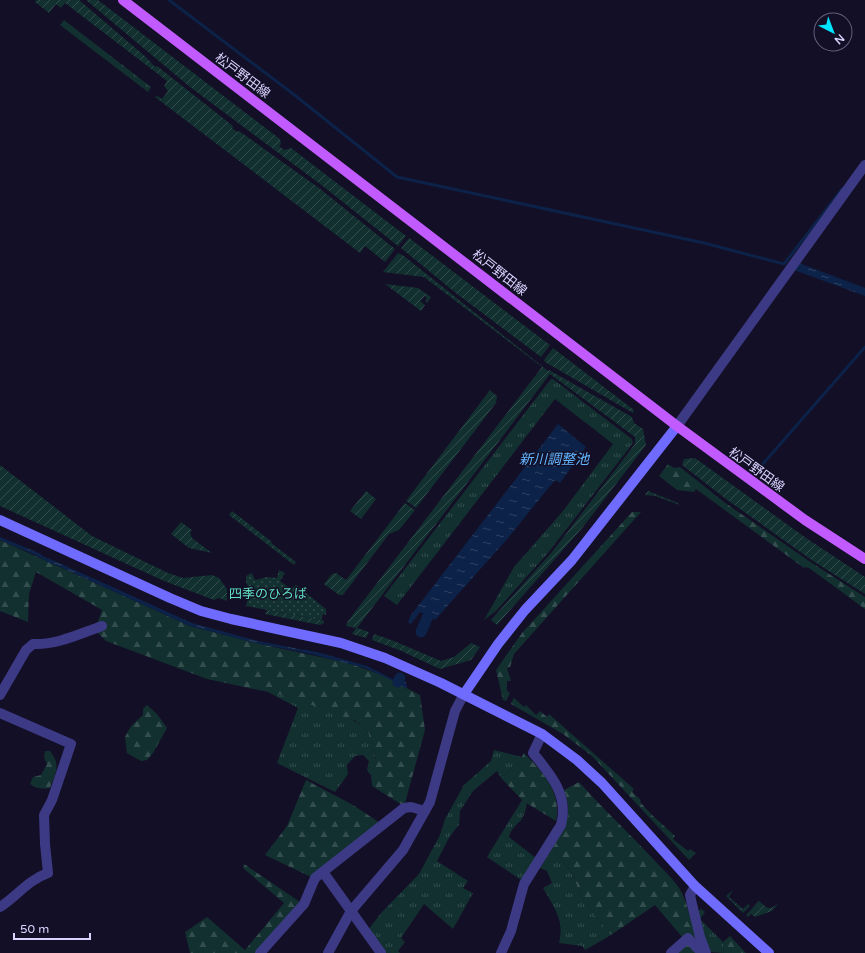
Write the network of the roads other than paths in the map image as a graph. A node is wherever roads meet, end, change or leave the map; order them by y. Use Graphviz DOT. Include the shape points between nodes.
graph roads {
  1 [pos="123,0"];
  2 [pos="865,165"];
  3 [pos="677,426"];
  4 [pos="0,520"];
  5 [pos="865,559"];
  6 [pos="102,626"];
  7 [pos="464,694"];
  8 [pos="0,695"];
  9 [pos="0,713"];
  10 [pos="542,734"];
  11 [pos="425,811"];
  12 [pos="324,872"];
  13 [pos="696,886"];
  14 [pos="0,907"];
  15 [pos="351,911"];
  16 [pos="260,953"];
  17 [pos="328,953"];
  18 [pos="381,953"];
  19 [pos="501,953"];
  20 [pos="671,953"];
  21 [pos="706,953"];
  22 [pos="769,953"];
  1 -- 3 [label="main road, 松戸野田線"];
  2 -- 3 [label="street"];
  3 -- 5 [label="main road, 松戸野田線" via="805,520"];
  3 -- 7 [label="street" via="572,560 502,639"];
  4 -- 7 [label="street" via="201,611 347,645 411,669"];
  6 -- 8 [label="street" via="62,641 33,644 26,650"];
  7 -- 10 [label="street"];
  7 -- 11 [label="street" via="455,711 430,802"];
  9 -- 14 [label="street" via="71,744 52,800 44,815 48,873 31,881 14,898"];
  10 -- 13 [label="street" via="577,760 602,783"];
  10 -- 19 [label="street" via="533,753 550,773 562,795 563,815 560,825 524,884 511,931"];
  11 -- 12 [label="street" via="404,808"];
  11 -- 15 [label="street" via="403,850"];
  12 -- 15 [label="street"];
  12 -- 16 [label="street" via="315,878 304,904"];
  13 -- 21 [label="street" via="690,895"];
  13 -- 22 [label="street"];
  15 -- 17 [label="street"];
  15 -- 18 [label="street"];
  20 -- 21 [label="street" via="688,938"];
}
